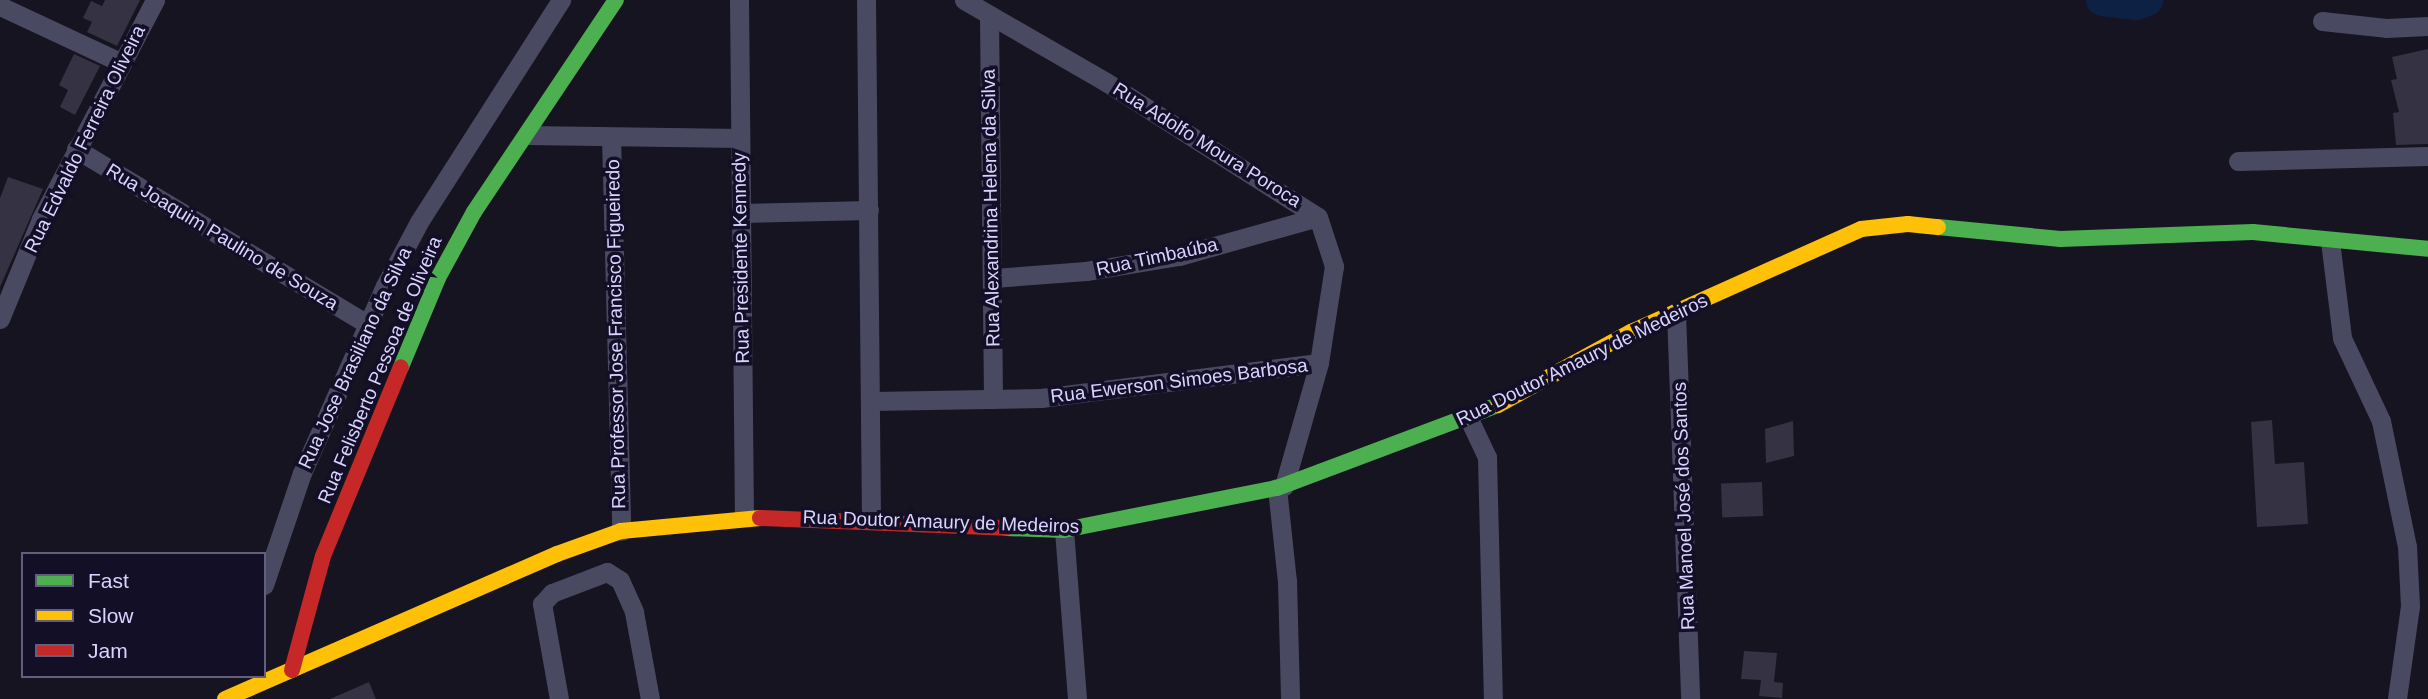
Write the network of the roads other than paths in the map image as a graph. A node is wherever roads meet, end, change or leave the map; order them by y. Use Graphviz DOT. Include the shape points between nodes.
graph roads {
  1 [pos="155,0"];
  2 [pos="561,0"];
  3 [pos="616,0"];
  4 [pos="739,0"];
  5 [pos="866,0"];
  6 [pos="964,0"];
  7 [pos="0,6"];
  8 [pos="989,16"];
  9 [pos="2322,21"];
  10 [pos="2428,26"];
  11 [pos="120,62"];
  12 [pos="527,135"];
  13 [pos="611,137"];
  14 [pos="740,138"];
  15 [pos="76,149"];
  16 [pos="2428,156"];
  17 [pos="2238,161"];
  18 [pos="869,210"];
  19 [pos="740,213"];
  20 [pos="1318,217"];
  21 [pos="2330,241"];
  22 [pos="2428,249"];
  23 [pos="993,278"];
  24 [pos="1676,312"];
  25 [pos="0,319"];
  26 [pos="367,324"];
  27 [pos="1319,363"];
  28 [pos="993,399"];
  29 [pos="871,401"];
  30 [pos="1469,418"];
  31 [pos="1281,487"];
  32 [pos="744,517"];
  33 [pos="872,519"];
  34 [pos="1064,530"];
  35 [pos="621,531"];
  36 [pos="266,579"];
  37 [pos="292,670"];
  38 [pos="236,689"];
  39 [pos="559,699"];
  40 [pos="650,699"];
  41 [pos="1077,699"];
  42 [pos="1290,699"];
  43 [pos="1493,699"];
  44 [pos="1690,699"];
  45 [pos="2398,699"];
  1 -- 11 [label="street, Rua Edvaldo Ferreira Oliveira"];
  2 -- 26 [label="street, Rua Jose Brasiliano da Silva" via="419,222"];
  3 -- 12 [label="street, Rua Felisberto Pessoa de Oliveira"];
  4 -- 14 [label="street, Rua Presidente Kennedy"];
  5 -- 18 [label="street"];
  6 -- 8 [label="street, Rua Adolfo Moura Poroca"];
  7 -- 11 [label="street"];
  8 -- 20 [label="street, Rua Adolfo Moura Poroca" via="1106,82"];
  8 -- 23 [label="street, Rua Alexandrina Helena da Silva"];
  9 -- 10 [label="street" via="2386,28"];
  11 -- 15 [label="street, Rua Edvaldo Ferreira Oliveira"];
  12 -- 13 [label="street"];
  12 -- 37 [label="street, Rua Felisberto Pessoa de Oliveira" via="474,212 438,278 323,556"];
  13 -- 14 [label="street"];
  13 -- 35 [label="street, Rua Professor Jose Francisco Figueiredo"];
  14 -- 19 [label="street, Rua Presidente Kennedy"];
  15 -- 25 [label="street, Rua Edvaldo Ferreira Oliveira"];
  15 -- 26 [label="street, Rua Joaquim Paulino de Souza"];
  16 -- 17 [label="street"];
  18 -- 19 [label="street"];
  18 -- 29 [label="street"];
  19 -- 32 [label="street, Rua Presidente Kennedy"];
  20 -- 23 [label="street, Rua Timbaúba" via="1179,256 1086,271"];
  20 -- 27 [label="street, Rua Adolfo Moura Poroca" via="1334,266"];
  21 -- 22 [label="street, Rua Doutor Amaury de Medeiros"];
  21 -- 24 [label="street, Rua Doutor Amaury de Medeiros" via="2217,232 2060,239 1885,224 1822,244"];
  21 -- 45 [label="street" via="2342,338 2381,421 2407,546 2410,606"];
  23 -- 28 [label="street, Rua Alexandrina Helena da Silva"];
  24 -- 30 [label="street, Rua Doutor Amaury de Medeiros"];
  24 -- 44 [label="street, Rua Manoel José dos Santos"];
  26 -- 36 [label="street, Rua Jose Brasiliano da Silva" via="302,473"];
  27 -- 28 [label="street, Rua Ewerson Simoes Barbosa" via="1142,388"];
  27 -- 31 [label="street, Rua Adolfo Moura Poroca"];
  28 -- 29 [label="street, Rua Ewerson Simoes Barbosa"];
  29 -- 33 [label="street"];
  30 -- 31 [label="street, Rua Doutor Amaury de Medeiros"];
  30 -- 43 [label="street" via="1487,457"];
  31 -- 34 [label="street, Rua Doutor Amaury de Medeiros"];
  31 -- 42 [label="street"];
  32 -- 33 [label="street, Rua Doutor Amaury de Medeiros"];
  32 -- 35 [label="street, Rua Doutor Amaury de Medeiros"];
  33 -- 34 [label="street, Rua Doutor Amaury de Medeiros"];
  34 -- 41 [label="street"];
  35 -- 37 [label="street, Rua Doutor Amaury de Medeiros" via="557,554"];
  37 -- 38 [label="street, Rua Doutor Amaury de Medeiros"];
  39 -- 40 [label="street" via="542,604 552,593 607,572 620,580 634,612"];
}
